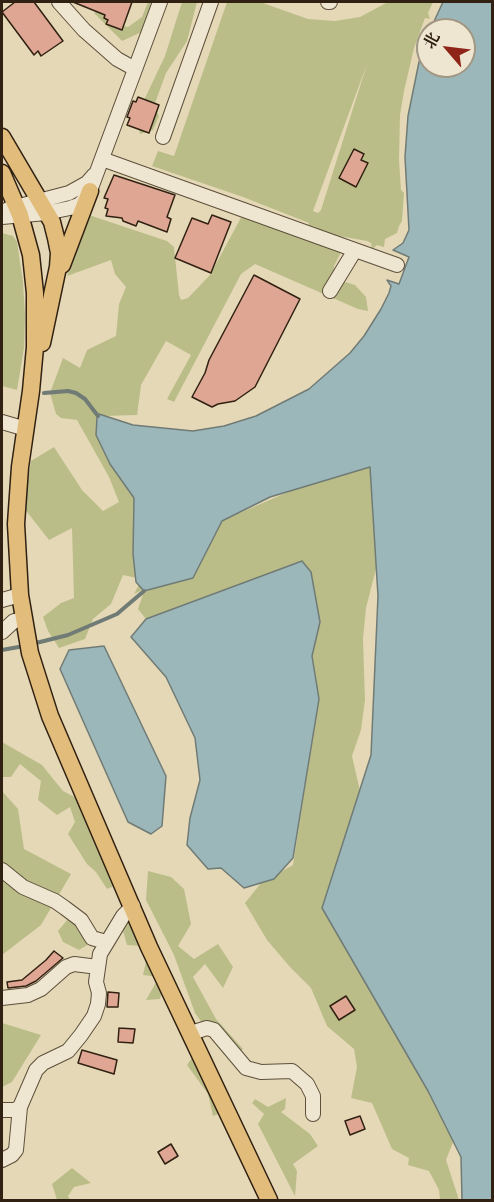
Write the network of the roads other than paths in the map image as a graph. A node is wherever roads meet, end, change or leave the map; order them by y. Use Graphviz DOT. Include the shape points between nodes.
graph roads {
  1 [pos="59,2"];
  2 [pos="160,2"];
  3 [pos="211,2"];
  4 [pos="135,69"];
  5 [pos="163,137"];
  6 [pos="3,140"];
  7 [pos="100,164"];
  8 [pos="2,172"];
  9 [pos="90,191"];
  10 [pos="43,207"];
  11 [pos="13,211"];
  12 [pos="2,217"];
  13 [pos="355,250"];
  14 [pos="59,253"];
  15 [pos="32,265"];
  16 [pos="397,265"];
  17 [pos="330,291"];
  18 [pos="53,295"];
  19 [pos="31,391"];
  20 [pos="2,422"];
  21 [pos="26,429"];
  22 [pos="20,596"];
  23 [pos="2,600"];
  24 [pos="25,625"];
  25 [pos="2,632"];
  26 [pos="2,870"];
  27 [pos="133,906"];
  28 [pos="106,942"];
  29 [pos="98,967"];
  30 [pos="2,998"];
  31 [pos="192,1033"];
  32 [pos="20,1107"];
  33 [pos="2,1110"];
  34 [pos="313,1114"];
  35 [pos="2,1160"];
  36 [pos="269,1200"];
  1 -- 4 [label="street" via="84,30"];
  2 -- 4 [label="street"];
  3 -- 5 [label="street"];
  4 -- 7 [label="street"];
  6 -- 10 [label="main road"];
  7 -- 9 [label="street"];
  7 -- 10 [label="street" via="87,183"];
  7 -- 13 [label="street"];
  8 -- 11 [label="main road"];
  9 -- 10 [label="street" via="79,205"];
  9 -- 18 [label="main road"];
  10 -- 11 [label="street"];
  10 -- 14 [label="main road" via="52,222"];
  11 -- 12 [label="street"];
  11 -- 15 [label="main road"];
  13 -- 16 [label="street"];
  13 -- 17 [label="street"];
  14 -- 15 [label="main road" via="40,252"];
  14 -- 18 [label="main road"];
  15 -- 19 [label="main road" via="36,312"];
  18 -- 19 [label="main road"];
  19 -- 21 [label="main road"];
  20 -- 21 [label="street"];
  21 -- 22 [label="main road" via="16,524"];
  22 -- 23 [label="street"];
  22 -- 24 [label="main road"];
  24 -- 25 [label="street" via="14,621"];
  24 -- 27 [label="main road" via="50,716"];
  26 -- 28 [label="street" via="23,887 66,908 81,920 92,938"];
  27 -- 28 [label="street"];
  27 -- 31 [label="main road"];
  28 -- 29 [label="street"];
  29 -- 30 [label="street" via="74,964 41,989"];
  29 -- 32 [label="street" via="99,993 94,1016 68,1050 36,1070"];
  31 -- 34 [label="street" via="214,1030 246,1068 261,1072 292,1071 314,1096"];
  31 -- 36 [label="main road"];
  32 -- 33 [label="street"];
  32 -- 35 [label="street" via="16,1150"];
}
